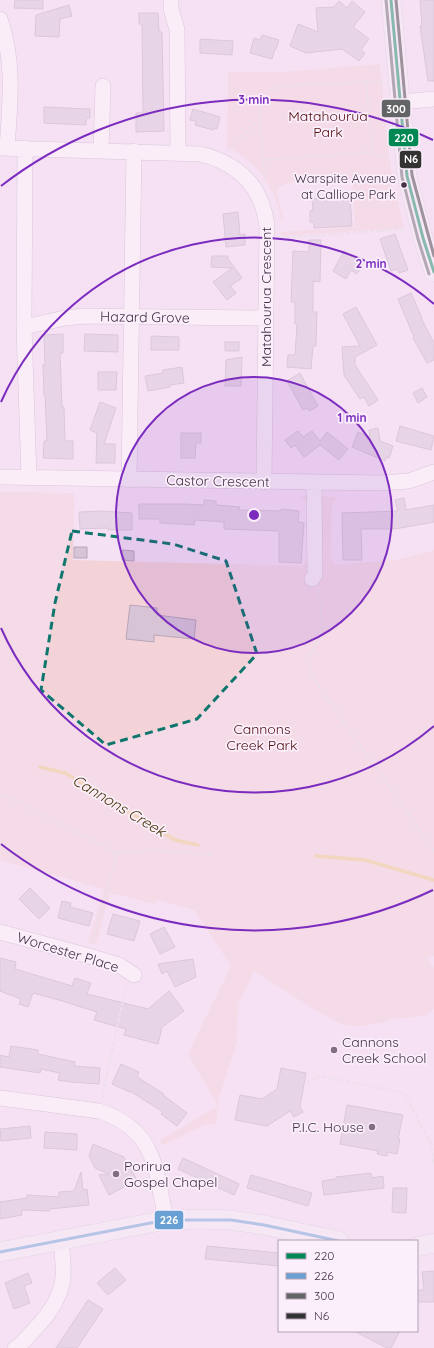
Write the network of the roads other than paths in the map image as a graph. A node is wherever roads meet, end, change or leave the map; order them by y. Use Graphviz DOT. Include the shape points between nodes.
graph roads {
  1 [pos="171,0"];
  2 [pos="391,0"];
  3 [pos="0,19"];
  4 [pos="103,86"];
  5 [pos="434,99"];
  6 [pos="401,102"];
  7 [pos="4,148"];
  8 [pos="25,148"];
  9 [pos="101,150"];
  10 [pos="134,151"];
  11 [pos="178,152"];
  12 [pos="434,272"];
  13 [pos="132,316"];
  14 [pos="266,318"];
  15 [pos="24,327"];
  16 [pos="434,472"];
  17 [pos="0,477"];
  18 [pos="29,478"];
  19 [pos="129,480"];
  20 [pos="264,482"];
  21 [pos="314,483"];
  22 [pos="312,579"];
  23 [pos="0,932"];
  24 [pos="134,975"];
  25 [pos="0,1098"];
  26 [pos="166,1220"];
  27 [pos="61,1240"];
  28 [pos="334,1240"];
  29 [pos="434,1243"];
  30 [pos="418,1247"];
  31 [pos="0,1252"];
  32 [pos="15,1348"];
  1 -- 11 [label="street" via="177,30"];
  2 -- 6 [label="main road"];
  3 -- 7 [label="street" via="7,42 10,66"];
  4 -- 9 [label="street"];
  5 -- 6 [label="street"];
  6 -- 12 [label="main road" via="408,176"];
  7 -- 8 [label="street, Matahourua Crescent"];
  8 -- 9 [label="street, Matahourua Crescent"];
  8 -- 15 [label="street"];
  9 -- 10 [label="street, Matahourua Crescent"];
  10 -- 11 [label="street, Matahourua Crescent"];
  10 -- 13 [label="street"];
  11 -- 14 [label="street, Matahourua Crescent" via="200,154 220,160 243,174 256,190 264,210 267,239"];
  13 -- 14 [label="street, Hazard Grove"];
  13 -- 15 [label="street, Hazard Grove" via="65,318"];
  13 -- 19 [label="street"];
  14 -- 20 [label="street, Matahourua Crescent"];
  15 -- 18 [label="street"];
  16 -- 21 [label="street, Castor Crescent" via="395,483"];
  17 -- 18 [label="street, Castor Crescent"];
  18 -- 19 [label="street, Castor Crescent"];
  19 -- 20 [label="street, Castor Crescent"];
  20 -- 21 [label="street, Castor Crescent"];
  21 -- 22 [label="street" via="315,575"];
  23 -- 24 [label="street, Worcester Place" via="119,965"];
  25 -- 26 [label="street" via="99,1111 126,1123 148,1146"];
  26 -- 27 [label="main road"];
  26 -- 28 [label="main road" via="231,1220"];
  27 -- 31 [label="main road"];
  27 -- 32 [label="street" via="63,1276 60,1294 42,1322"];
  29 -- 30 [label="main road"];
}
